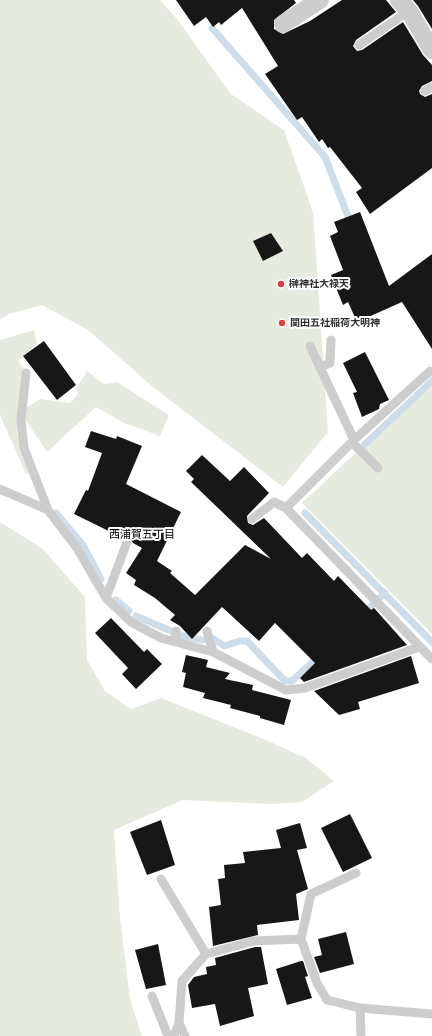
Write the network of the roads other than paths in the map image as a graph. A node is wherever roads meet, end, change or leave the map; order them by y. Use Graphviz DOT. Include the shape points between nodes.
graph roads {
  1 [pos="320,0"];
  2 [pos="404,6"];
  3 [pos="283,24"];
  4 [pos="358,45"];
  5 [pos="432,50"];
  6 [pos="331,340"];
  7 [pos="310,346"];
  8 [pos="320,367"];
  9 [pos="26,373"];
  10 [pos="429,375"];
  11 [pos="353,441"];
  12 [pos="378,468"];
  13 [pos="0,489"];
  14 [pos="286,508"];
  15 [pos="48,510"];
  16 [pos="252,519"];
  17 [pos="127,542"];
  18 [pos="106,598"];
  19 [pos="176,631"];
  20 [pos="207,631"];
  21 [pos="175,642"];
  22 [pos="419,647"];
  23 [pos="213,652"];
  24 [pos="432,659"];
  25 [pos="356,873"];
  26 [pos="161,879"];
  27 [pos="301,939"];
  28 [pos="206,954"];
  29 [pos="152,996"];
  30 [pos="360,1008"];
  31 [pos="432,1014"];
  32 [pos="179,1023"];
  33 [pos="168,1036"];
  34 [pos="174,1036"];
  35 [pos="185,1036"];
  36 [pos="361,1036"];
  1 -- 3 [label="street"];
  2 -- 4 [label="lane"];
  2 -- 5 [label="street"];
  6 -- 8 [label="lane" via="330,363"];
  7 -- 8 [label="lane"];
  8 -- 11 [label="lane"];
  9 -- 15 [label="lane" via="21,420 24,448"];
  10 -- 11 [label="lane"];
  11 -- 12 [label="lane"];
  11 -- 14 [label="lane"];
  13 -- 15 [label="lane"];
  14 -- 16 [label="lane" via="274,502"];
  14 -- 22 [label="lane"];
  15 -- 18 [label="lane" via="77,548"];
  17 -- 18 [label="lane"];
  18 -- 21 [label="lane" via="131,622 161,638"];
  19 -- 21 [label="lane"];
  20 -- 23 [label="lane"];
  21 -- 23 [label="lane"];
  22 -- 23 [label="lane" via="305,688 286,690"];
  22 -- 24 [label="lane"];
  25 -- 27 [label="lane" via="311,894"];
  26 -- 28 [label="lane"];
  27 -- 28 [label="lane" via="254,940"];
  27 -- 30 [label="lane" via="317,983 327,1000"];
  28 -- 32 [label="lane" via="182,981"];
  29 -- 33 [label="lane"];
  30 -- 31 [label="lane"];
  30 -- 36 [label="lane"];
  32 -- 34 [label="lane"];
  32 -- 35 [label="lane"];
}
